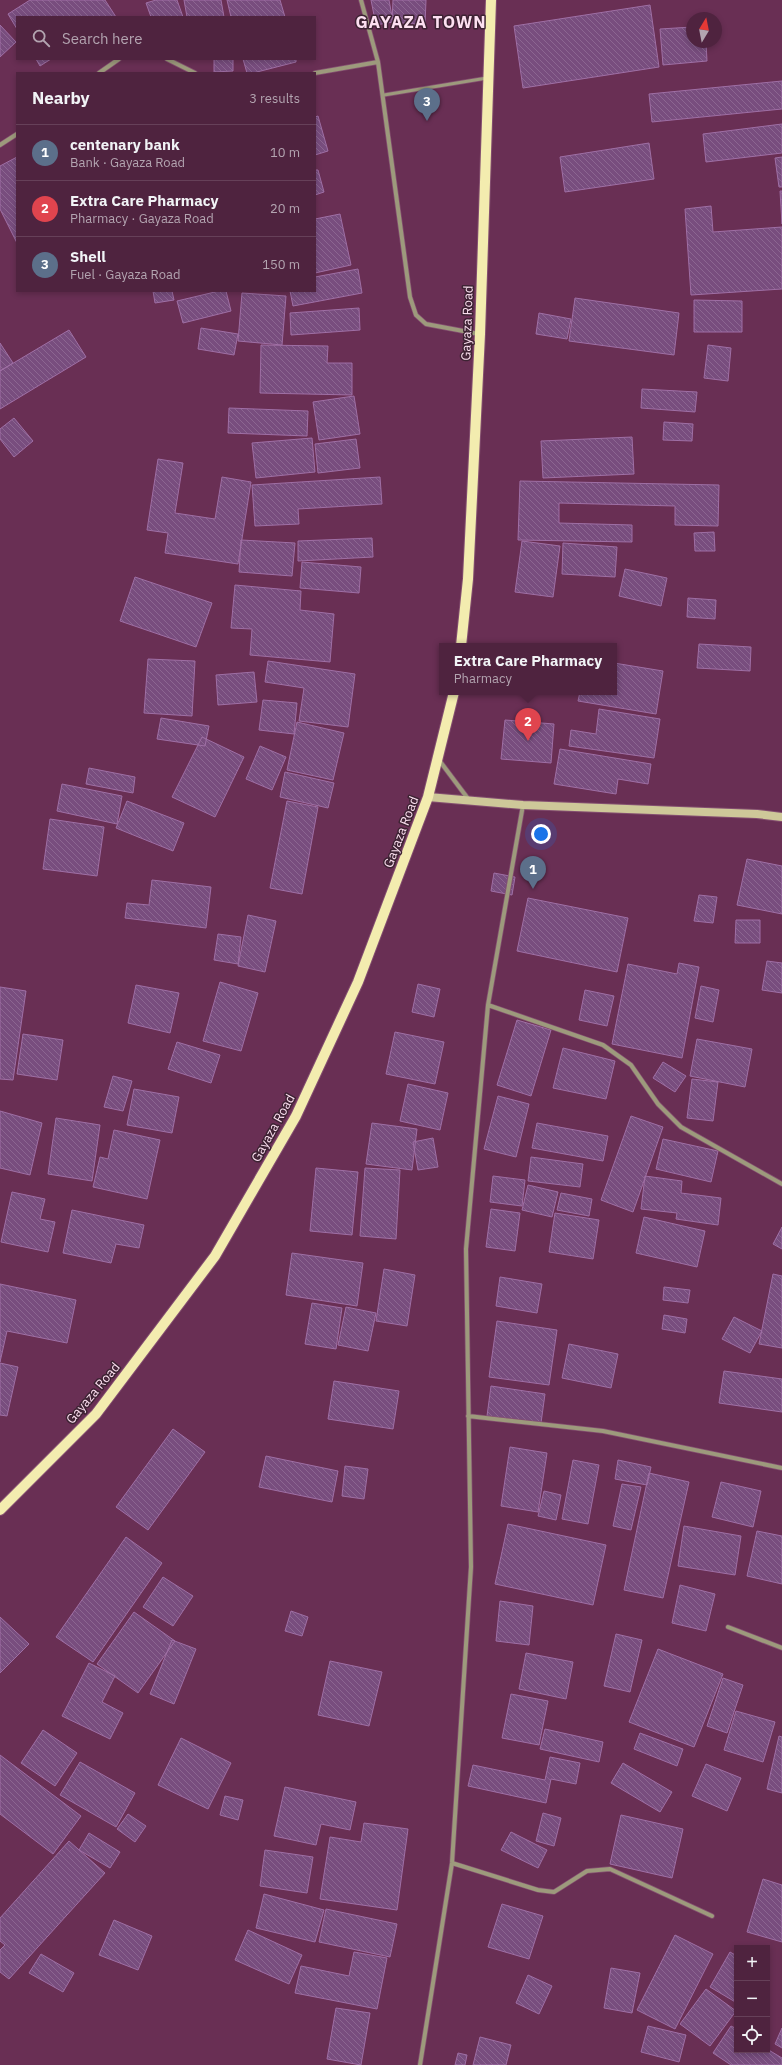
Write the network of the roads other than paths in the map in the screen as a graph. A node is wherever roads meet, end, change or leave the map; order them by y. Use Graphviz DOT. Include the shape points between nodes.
graph roads {
  1 [pos="361,0"];
  2 [pos="491,0"];
  3 [pos="118,60"];
  4 [pos="169,60"];
  5 [pos="378,62"];
  6 [pos="100,72"];
  7 [pos="193,72"];
  8 [pos="316,73"];
  9 [pos="488,77"];
  10 [pos="384,94"];
  11 [pos="16,135"];
  12 [pos="0,145"];
  13 [pos="480,334"];
  14 [pos="461,643"];
  15 [pos="453,695"];
  16 [pos="437,759"];
  17 [pos="428,797"];
  18 [pos="469,800"];
  19 [pos="523,805"];
  20 [pos="782,817"];
  21 [pos="488,1005"];
  22 [pos="782,1184"];
  23 [pos="468,1416"];
  24 [pos="782,1468"];
  25 [pos="0,1510"];
  26 [pos="728,1627"];
  27 [pos="782,1648"];
  28 [pos="452,1863"];
  29 [pos="712,1916"];
  30 [pos="420,2065"];
  1 -- 5 [label="street"];
  2 -- 9 [label="main road, Gayaza Road"];
  3 -- 6 [label="street"];
  4 -- 7 [label="street"];
  5 -- 8 [label="street"];
  5 -- 10 [label="street"];
  9 -- 10 [label="lane"];
  9 -- 13 [label="main road, Gayaza Road"];
  10 -- 13 [label="street" via="410,297 416,315 426,324"];
  11 -- 12 [label="street"];
  13 -- 14 [label="main road, Gayaza Road" via="468,579"];
  15 -- 16 [label="main road, Gayaza Road"];
  16 -- 17 [label="main road, Gayaza Road"];
  16 -- 18 [label="street"];
  17 -- 18 [label="street"];
  17 -- 25 [label="main road, Gayaza Road" via="358,982 339,1024 296,1116 215,1256 96,1414"];
  18 -- 19 [label="street"];
  19 -- 20 [label="street"];
  19 -- 21 [label="street"];
  21 -- 22 [label="street" via="603,1045 631,1065 658,1104 681,1127"];
  21 -- 23 [label="street" via="466,1249"];
  23 -- 24 [label="street" via="603,1431"];
  23 -- 28 [label="street" via="471,1567"];
  26 -- 27 [label="street"];
  28 -- 29 [label="street" via="538,1890 554,1892 587,1870 610,1869"];
  28 -- 30 [label="street"];
}
